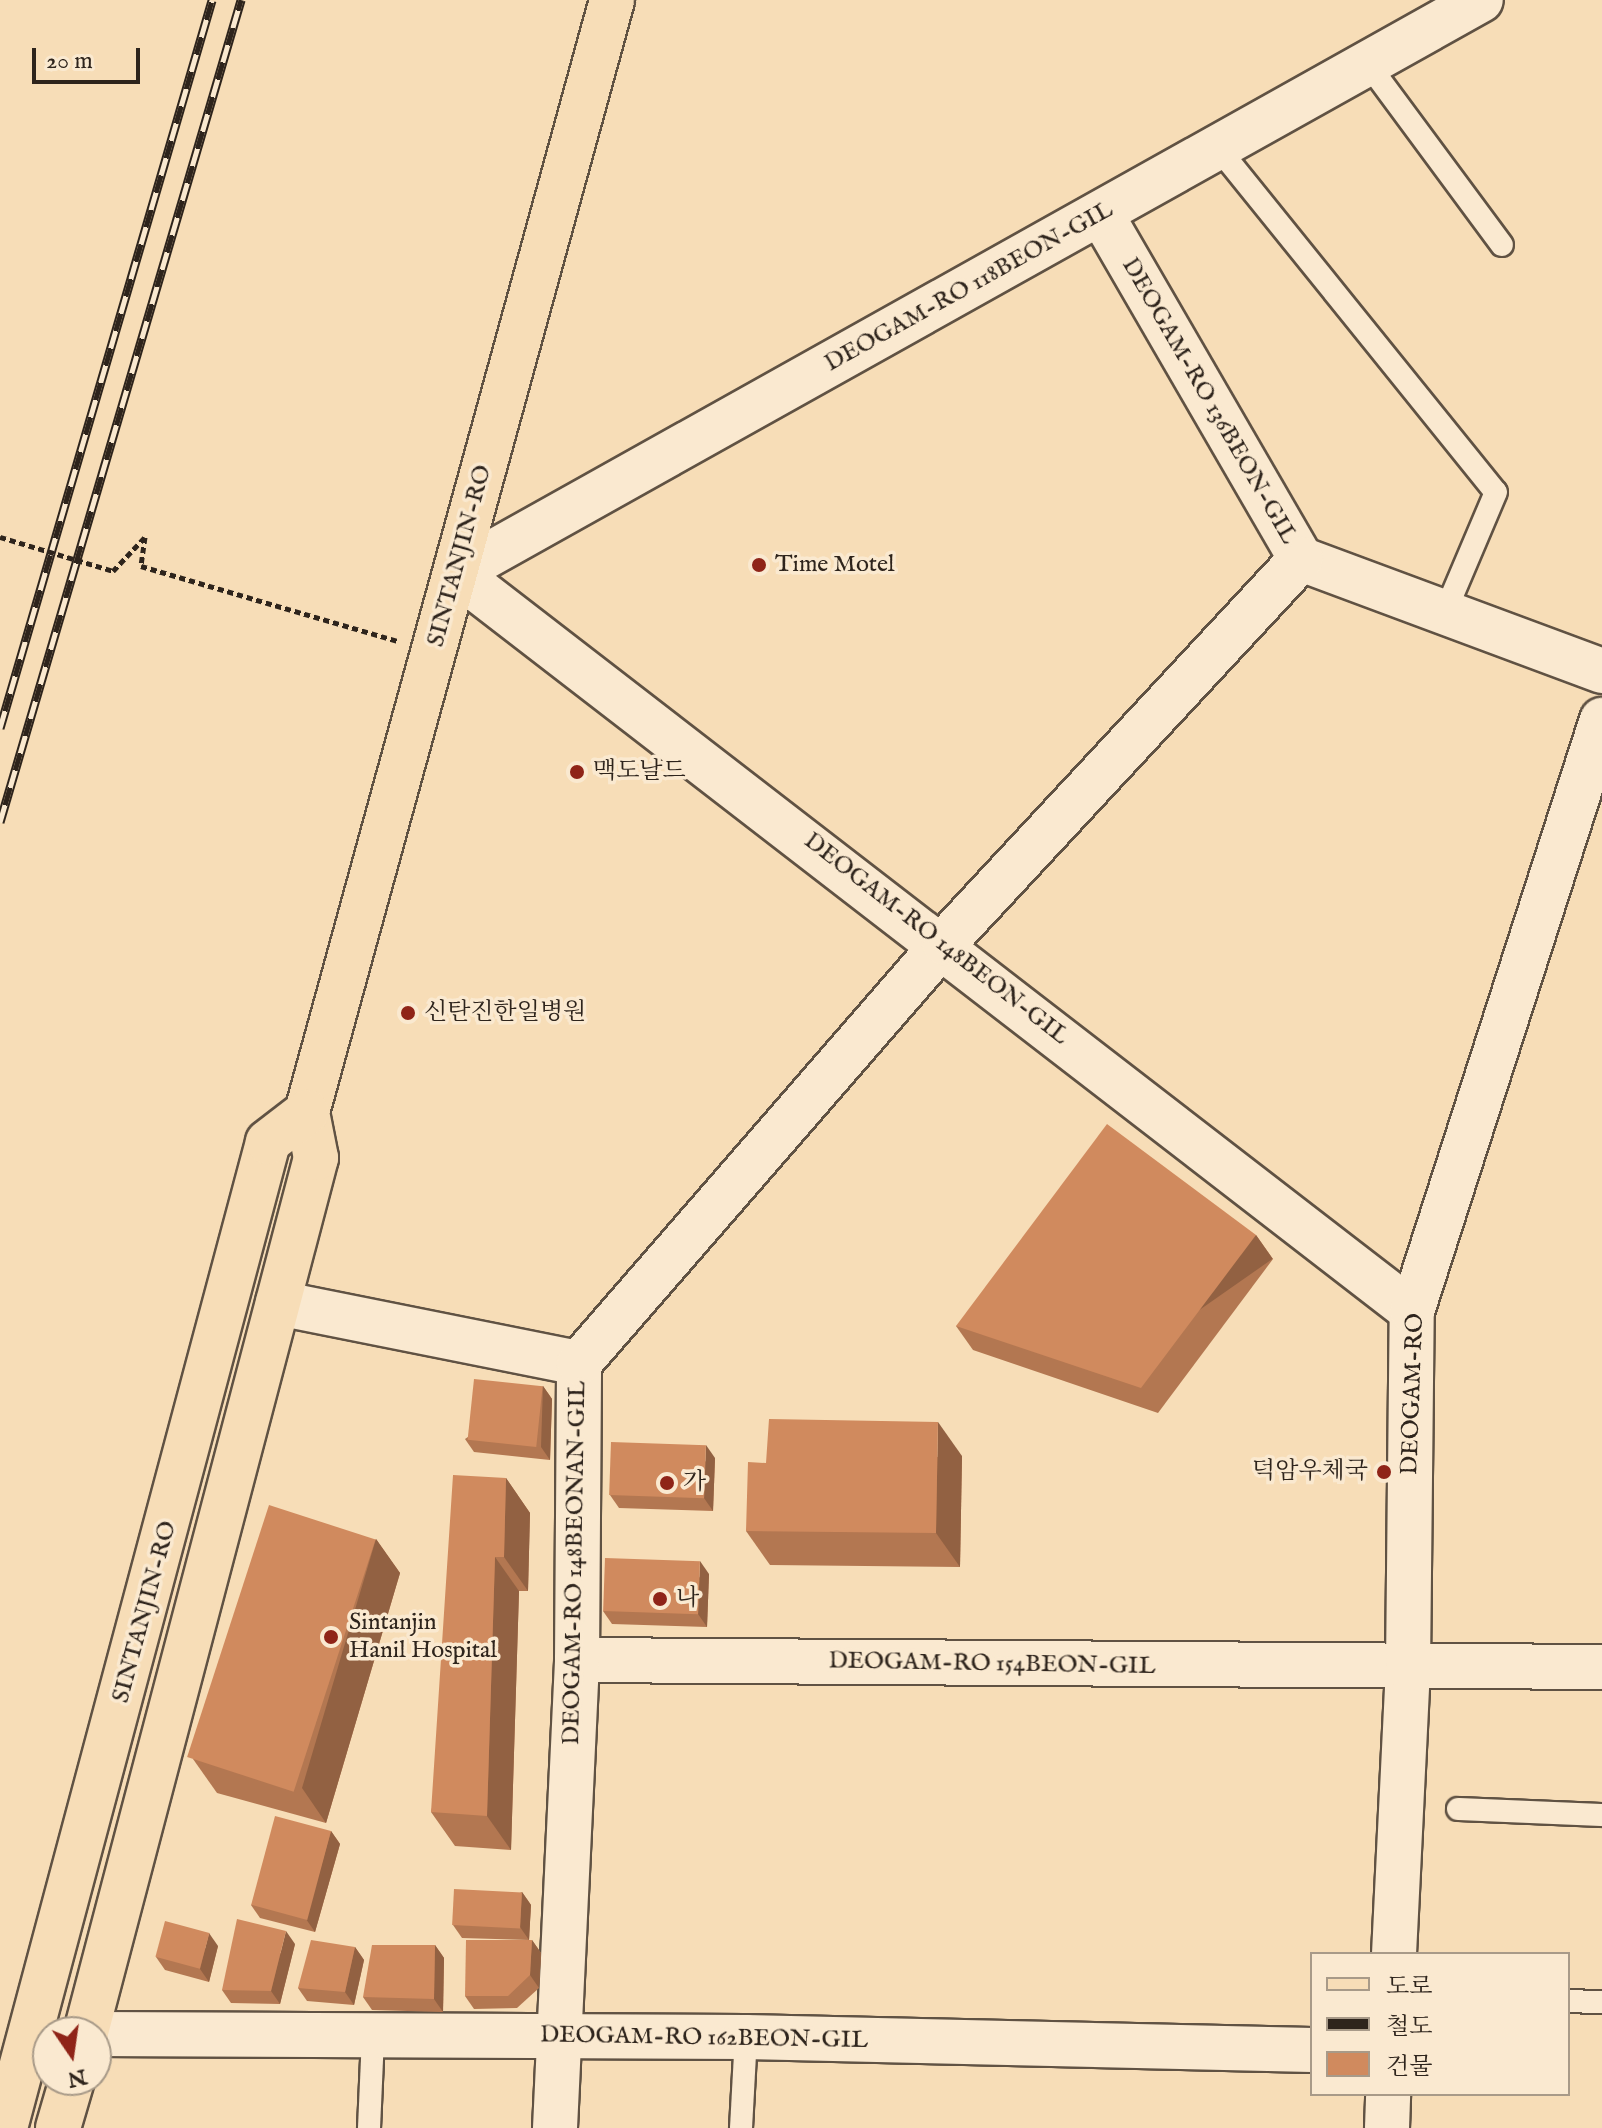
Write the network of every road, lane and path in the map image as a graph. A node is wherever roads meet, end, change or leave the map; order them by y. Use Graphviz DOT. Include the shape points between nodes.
graph roads {
  1 [pos="612,0"];
  2 [pos="1481,0"];
  3 [pos="1368,64"];
  4 [pos="1218,148"];
  5 [pos="1101,214"];
  6 [pos="1502,245"];
  7 [pos="0,537"];
  8 [pos="1301,559"];
  9 [pos="456,573"];
  10 [pos="1445,612"];
  11 [pos="434,652"];
  12 [pos="1602,671"];
  13 [pos="1602,720"];
  14 [pos="1592,792"];
  15 [pos="944,943"];
  16 [pos="307,1112"];
  17 [pos="278,1303"];
  18 [pos="1412,1311"];
  19 [pos="579,1363"];
  20 [pos="577,1660"];
  21 [pos="1602,1667"];
  22 [pos="1408,1668"];
  23 [pos="1458,1809"];
  24 [pos="1602,1815"];
  25 [pos="1394,1952"];
  26 [pos="1570,2001"];
  27 [pos="1602,2002"];
  28 [pos="90,2016"];
  29 [pos="112,2034"];
  30 [pos="373,2035"];
  31 [pos="558,2036"];
  32 [pos="746,2037"];
  33 [pos="1310,2050"];
  34 [pos="67,2096"];
  35 [pos="1388,2096"];
  36 [pos="5,2128"];
  37 [pos="58,2128"];
  38 [pos="369,2128"];
  39 [pos="555,2128"];
  40 [pos="741,2128"];
  41 [pos="1387,2128"];
  1 -- 9 [label="main road, SINTANJIN-RO"];
  2 -- 3 [label="street, DEOGAM-RO 118BEON-GIL"];
  3 -- 4 [label="street, DEOGAM-RO 118BEON-GIL"];
  3 -- 6 [label="lane"];
  4 -- 5 [label="street, DEOGAM-RO 118BEON-GIL"];
  4 -- 10 [label="lane" via="1496,492"];
  5 -- 8 [label="street, DEOGAM-RO 136BEON-GIL"];
  5 -- 9 [label="street, DEOGAM-RO 118BEON-GIL"];
  7 -- 11 [label="path, bridge" via="113,571 145,537 141,566"];
  8 -- 10 [label="street, DEOGAM-RO 136BEON-GIL"];
  8 -- 15 [label="street, DEOGAM-RO 148BEONAN-GIL"];
  9 -- 11 [label="main road, SINTANJIN-RO"];
  9 -- 15 [label="street, DEOGAM-RO 148BEON-GIL"];
  10 -- 12 [label="street, DEOGAM-RO 136BEON-GIL"];
  11 -- 16 [label="main road, SINTANJIN-RO"];
  13 -- 14 [label="street, DEOGAM-RO"];
  14 -- 18 [label="street, DEOGAM-RO"];
  15 -- 18 [label="street, DEOGAM-RO 148BEON-GIL"];
  15 -- 19 [label="street, DEOGAM-RO 148BEONAN-GIL"];
  16 -- 17 [label="main road, SINTANJIN-RO" via="316,1158"];
  16 -- 36 [label="main road, SINTANJIN-RO" via="268,1142"];
  17 -- 19 [label="street"];
  17 -- 28 [label="main road, SINTANJIN-RO"];
  18 -- 22 [label="street, DEOGAM-RO"];
  19 -- 20 [label="street, DEOGAM-RO 148BEONAN-GIL"];
  20 -- 22 [label="street, DEOGAM-RO 154BEON-GIL"];
  20 -- 31 [label="street, DEOGAM-RO 148BEONAN-GIL"];
  21 -- 22 [label="street, DEOGAM-RO 154BEON-GIL"];
  22 -- 25 [label="street, DEOGAM-RO"];
  23 -- 24 [label="lane"];
  26 -- 27 [label="lane"];
  29 -- 30 [label="street, DEOGAM-RO 162BEON-GIL"];
  30 -- 31 [label="street, DEOGAM-RO 162BEON-GIL"];
  30 -- 38 [label="lane"];
  31 -- 32 [label="street, DEOGAM-RO 162BEON-GIL"];
  31 -- 39 [label="street, DEOGAM-RO 148BEONAN-GIL"];
  32 -- 33 [label="street, DEOGAM-RO 162BEON-GIL"];
  32 -- 40 [label="lane"];
  34 -- 37 [label="main road"];
  35 -- 41 [label="street"];
}
